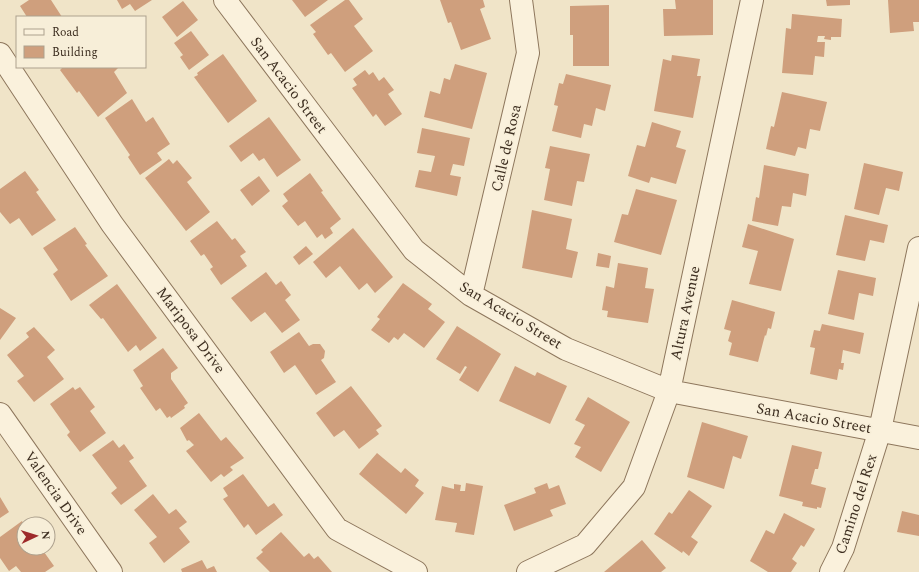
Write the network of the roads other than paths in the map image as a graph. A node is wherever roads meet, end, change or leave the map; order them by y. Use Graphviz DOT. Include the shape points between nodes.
graph roads {
  1 [pos="225,0"];
  2 [pos="521,0"];
  3 [pos="752,0"];
  4 [pos="0,54"];
  5 [pos="919,248"];
  6 [pos="471,295"];
  7 [pos="669,392"];
  8 [pos="0,414"];
  9 [pos="880,430"];
  10 [pos="919,438"];
  11 [pos="111,572"];
  12 [pos="416,572"];
  13 [pos="528,572"];
  14 [pos="831,572"];
  1 -- 6 [label="street, San Acacio Street" via="414,250"];
  2 -- 6 [label="street, Calle de Rosa" via="528,53"];
  3 -- 7 [label="street, Altura Avenue"];
  4 -- 12 [label="street, Mariposa Drive" via="112,224 337,529"];
  5 -- 9 [label="street, Camino del Rex"];
  6 -- 7 [label="street, San Acacio Street" via="566,349"];
  7 -- 9 [label="street, San Acacio Street"];
  7 -- 13 [label="street, Altura Avenue" via="634,487 585,545"];
  8 -- 11 [label="street, Valencia Drive"];
  9 -- 10 [label="street, San Acacio Street"];
  9 -- 14 [label="street, Camino del Rex" via="843,548"];
}
